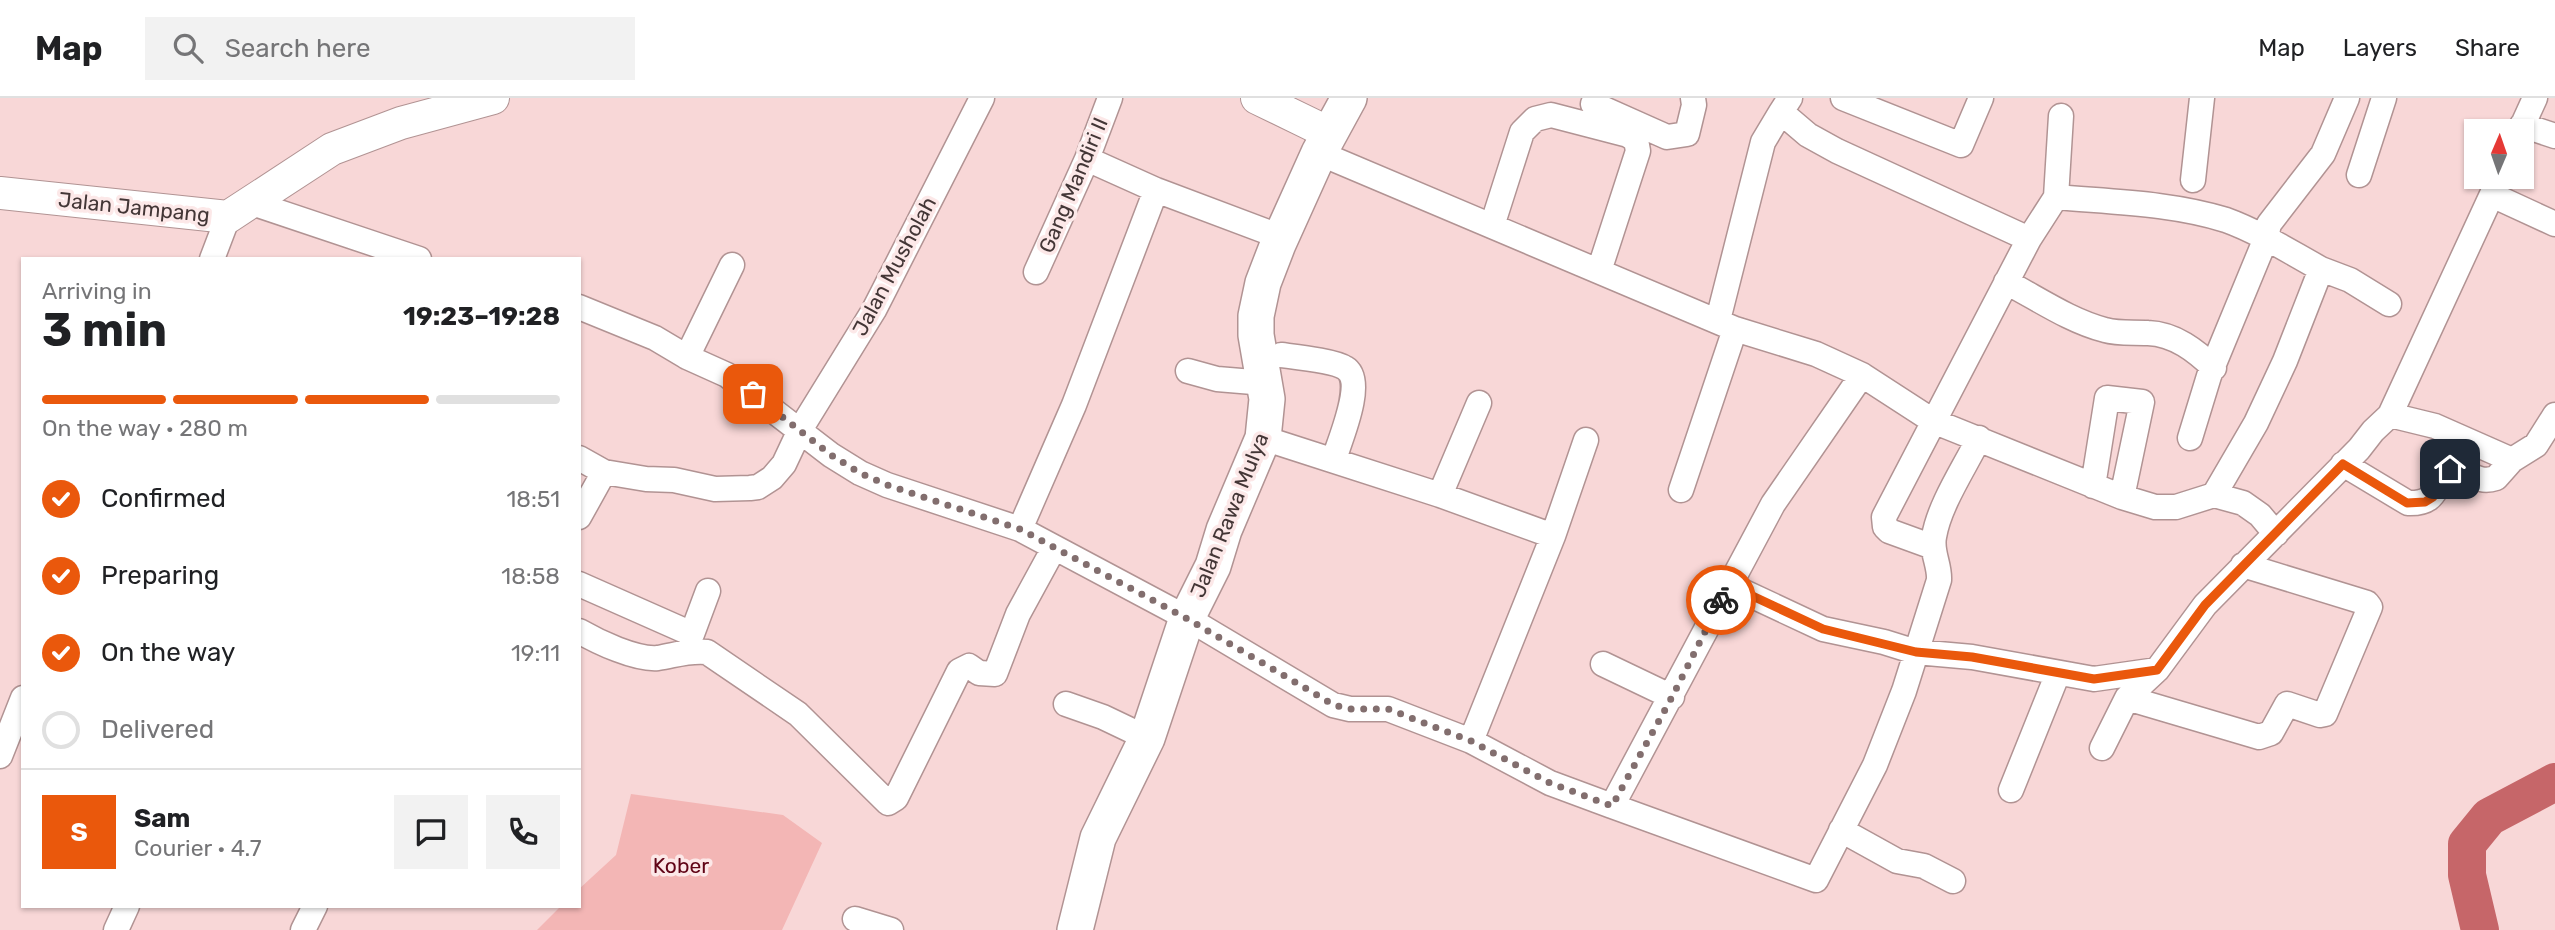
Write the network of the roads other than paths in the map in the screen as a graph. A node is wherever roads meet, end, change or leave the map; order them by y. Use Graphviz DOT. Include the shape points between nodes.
graph roads {
  1 [pos="493,98"];
  2 [pos="982,98"];
  3 [pos="1111,98"];
  4 [pos="1257,98"];
  5 [pos="1349,98"];
  6 [pos="1693,98"];
  7 [pos="1843,98"];
  8 [pos="1981,98"];
  9 [pos="2202,98"];
  10 [pos="2347,98"];
  11 [pos="2384,98"];
  12 [pos="1593,104"];
  13 [pos="1785,105"];
  14 [pos="2525,111"];
  15 [pos="2061,116"];
  16 [pos="2555,136"];
  17 [pos="1324,143"];
  18 [pos="1087,159"];
  19 [pos="2359,175"];
  20 [pos="2193,180"];
  21 [pos="2495,189"];
  22 [pos="2501,189"];
  23 [pos="1156,190"];
  24 [pos="0,194"];
  25 [pos="2056,197"];
  26 [pos="239,210"];
  27 [pos="2555,224"];
  28 [pos="1492,226"];
  29 [pos="1281,237"];
  30 [pos="2029,239"];
  31 [pos="2266,239"];
  32 [pos="213,257"];
  33 [pos="412,257"];
  34 [pos="732,265"];
  35 [pos="2321,269"];
  36 [pos="1599,271"];
  37 [pos="1036,272"];
  38 [pos="2006,282"];
  39 [pos="2389,304"];
  40 [pos="581,308"];
  41 [pos="1726,324"];
  42 [pos="687,357"];
  43 [pos="2214,368"];
  44 [pos="1273,369"];
  45 [pos="1188,371"];
  46 [pos="1862,375"];
  47 [pos="1479,402"];
  48 [pos="2390,415"];
  49 [pos="2555,415"];
  50 [pos="1933,421"];
  51 [pos="800,430"];
  52 [pos="1263,438"];
  53 [pos="1979,438"];
  54 [pos="2190,438"];
  55 [pos="1586,440"];
  56 [pos="581,459"];
  57 [pos="1334,459"];
  58 [pos="2512,460"];
  59 [pos="2343,464"];
  60 [pos="604,472"];
  61 [pos="2092,486"];
  62 [pos="1681,490"];
  63 [pos="1440,495"];
  64 [pos="2214,495"];
  65 [pos="2122,498"];
  66 [pos="581,513"];
  67 [pos="1020,529"];
  68 [pos="2276,534"];
  69 [pos="1553,536"];
  70 [pos="1933,547"];
  71 [pos="1054,548"];
  72 [pos="2243,565"];
  73 [pos="581,585"];
  74 [pos="1729,585"];
  75 [pos="708,592"];
  76 [pos="1186,618"];
  77 [pos="581,632"];
  78 [pos="1916,652"];
  79 [pos="1603,664"];
  80 [pos="2157,670"];
  81 [pos="2058,673"];
  82 [pos="1672,697"];
  83 [pos="2127,698"];
  84 [pos="21,703"];
  85 [pos="1066,704"];
  86 [pos="1147,738"];
  87 [pos="1471,741"];
  88 [pos="2102,748"];
  89 [pos="0,756"];
  90 [pos="2011,790"];
  91 [pos="1612,806"];
  92 [pos="1841,830"];
  93 [pos="1953,881"];
  94 [pos="126,908"];
  95 [pos="313,908"];
  96 [pos="855,919"];
  97 [pos="116,930"];
  98 [pos="303,930"];
  99 [pos="891,930"];
  100 [pos="1075,930"];
  1 -- 26 [label="street" via="401,123 332,149"];
  2 -- 51 [label="street, Jalan Musholah" via="874,310"];
  3 -- 18 [label="street, Gang Mandiri II"];
  4 -- 17 [label="street"];
  5 -- 17 [label="main road, Jalan Rawa Mulya"];
  6 -- 12 [label="street" via="1687,134 1667,137"];
  7 -- 8 [label="street" via="1961,145"];
  9 -- 20 [label="street"];
  10 -- 31 [label="street" via="2323,154 2269,224"];
  11 -- 19 [label="street"];
  13 -- 30 [label="street" via="1808,135 1837,151"];
  13 -- 41 [label="street" via="1762,142"];
  14 -- 16 [label="street"];
  15 -- 25 [label="street"];
  17 -- 28 [label="street"];
  17 -- 29 [label="main road, Jalan Rawa Mulya"];
  18 -- 23 [label="street"];
  18 -- 37 [label="street, Gang Mandiri II"];
  21 -- 48 [label="street"];
  22 -- 27 [label="street"];
  23 -- 29 [label="street"];
  23 -- 67 [label="street" via="1074,405"];
  24 -- 26 [label="street, Jalan Jampang"];
  25 -- 30 [label="street"];
  25 -- 31 [label="street" via="2178,209 2226,220"];
  26 -- 32 [label="street"];
  26 -- 33 [label="street"];
  28 -- 36 [label="street"];
  28 -- 36 [label="street" via="1522,132 1535,118 1551,115 1628,135 1636,141 1638,151"];
  29 -- 44 [label="main road, Jalan Rawa Mulya" via="1256,316 1256,335"];
  30 -- 38 [label="street"];
  31 -- 35 [label="street"];
  31 -- 43 [label="street"];
  34 -- 42 [label="street"];
  35 -- 39 [label="street"];
  35 -- 64 [label="street" via="2256,423"];
  36 -- 41 [label="street"];
  38 -- 43 [label="street" via="2088,324 2171,338 2194,349"];
  38 -- 50 [label="street"];
  40 -- 42 [label="street" via="655,338"];
  41 -- 46 [label="street" via="1816,354"];
  41 -- 62 [label="street"];
  42 -- 51 [label="street" via="739,382"];
  43 -- 54 [label="street"];
  44 -- 45 [label="street" via="1217,379"];
  44 -- 52 [label="main road, Jalan Rawa Mulya"];
  44 -- 57 [label="street" via="1344,366 1353,377 1354,393"];
  46 -- 50 [label="street"];
  46 -- 74 [label="street" via="1773,504"];
  47 -- 63 [label="street"];
  48 -- 58 [label="street" via="2435,426"];
  48 -- 59 [label="street"];
  49 -- 58 [label="street" via="2536,445"];
  50 -- 53 [label="street"];
  50 -- 70 [label="street" via="1884,522 1889,531"];
  51 -- 60 [label="street, Jalan Musholah" via="784,464 758,487 708,488"];
  51 -- 67 [label="street" via="860,473"];
  52 -- 57 [label="street"];
  52 -- 76 [label="main road, Jalan Rawa Mulya" via="1213,566"];
  53 -- 61 [label="street"];
  53 -- 70 [label="street" via="1941,515"];
  55 -- 69 [label="street"];
  56 -- 60 [label="street, Jalan Musholah"];
  57 -- 63 [label="street"];
  58 -- 59 [label="street" via="2487,481 2450,469 2433,497 2417,504 2407,503"];
  59 -- 68 [label="street"];
  60 -- 66 [label="street"];
  61 -- 65 [label="street"];
  61 -- 65 [label="street" via="2107,398 2142,402"];
  63 -- 69 [label="street"];
  64 -- 65 [label="street" via="2176,507"];
  64 -- 68 [label="street" via="2243,503"];
  67 -- 71 [label="street"];
  68 -- 72 [label="street"];
  69 -- 87 [label="street"];
  70 -- 78 [label="street" via="1939,580"];
  71 -- 76 [label="street"];
  71 -- 77 [label="street" via="1018,614 995,674 979,673 968,666 959,671 896,798 888,803 798,714 707,652 689,650 655,658"];
  72 -- 80 [label="street" via="2205,605"];
  72 -- 83 [label="street" via="2370,607 2325,714 2287,704 2271,733 2259,737"];
  73 -- 75 [label="street" via="692,634"];
  74 -- 78 [label="street" via="1823,629"];
  74 -- 82 [label="street"];
  76 -- 86 [label="main road, Jalan Rawa Mulya"];
  76 -- 87 [label="street" via="1334,705 1388,709"];
  78 -- 81 [label="street"];
  78 -- 92 [label="street" via="1875,765"];
  79 -- 82 [label="street"];
  80 -- 81 [label="street" via="2094,679"];
  80 -- 83 [label="street"];
  81 -- 90 [label="street"];
  82 -- 91 [label="street"];
  83 -- 88 [label="street"];
  84 -- 89 [label="street"];
  85 -- 86 [label="street"];
  86 -- 100 [label="main road, Jalan Rawa Mulya" via="1098,838"];
  87 -- 91 [label="street" via="1550,783"];
  91 -- 92 [label="street" via="1816,880"];
  92 -- 93 [label="street" via="1897,861 1924,866"];
  94 -- 97 [label="street"];
  95 -- 98 [label="street"];
  96 -- 99 [label="street"];
}
